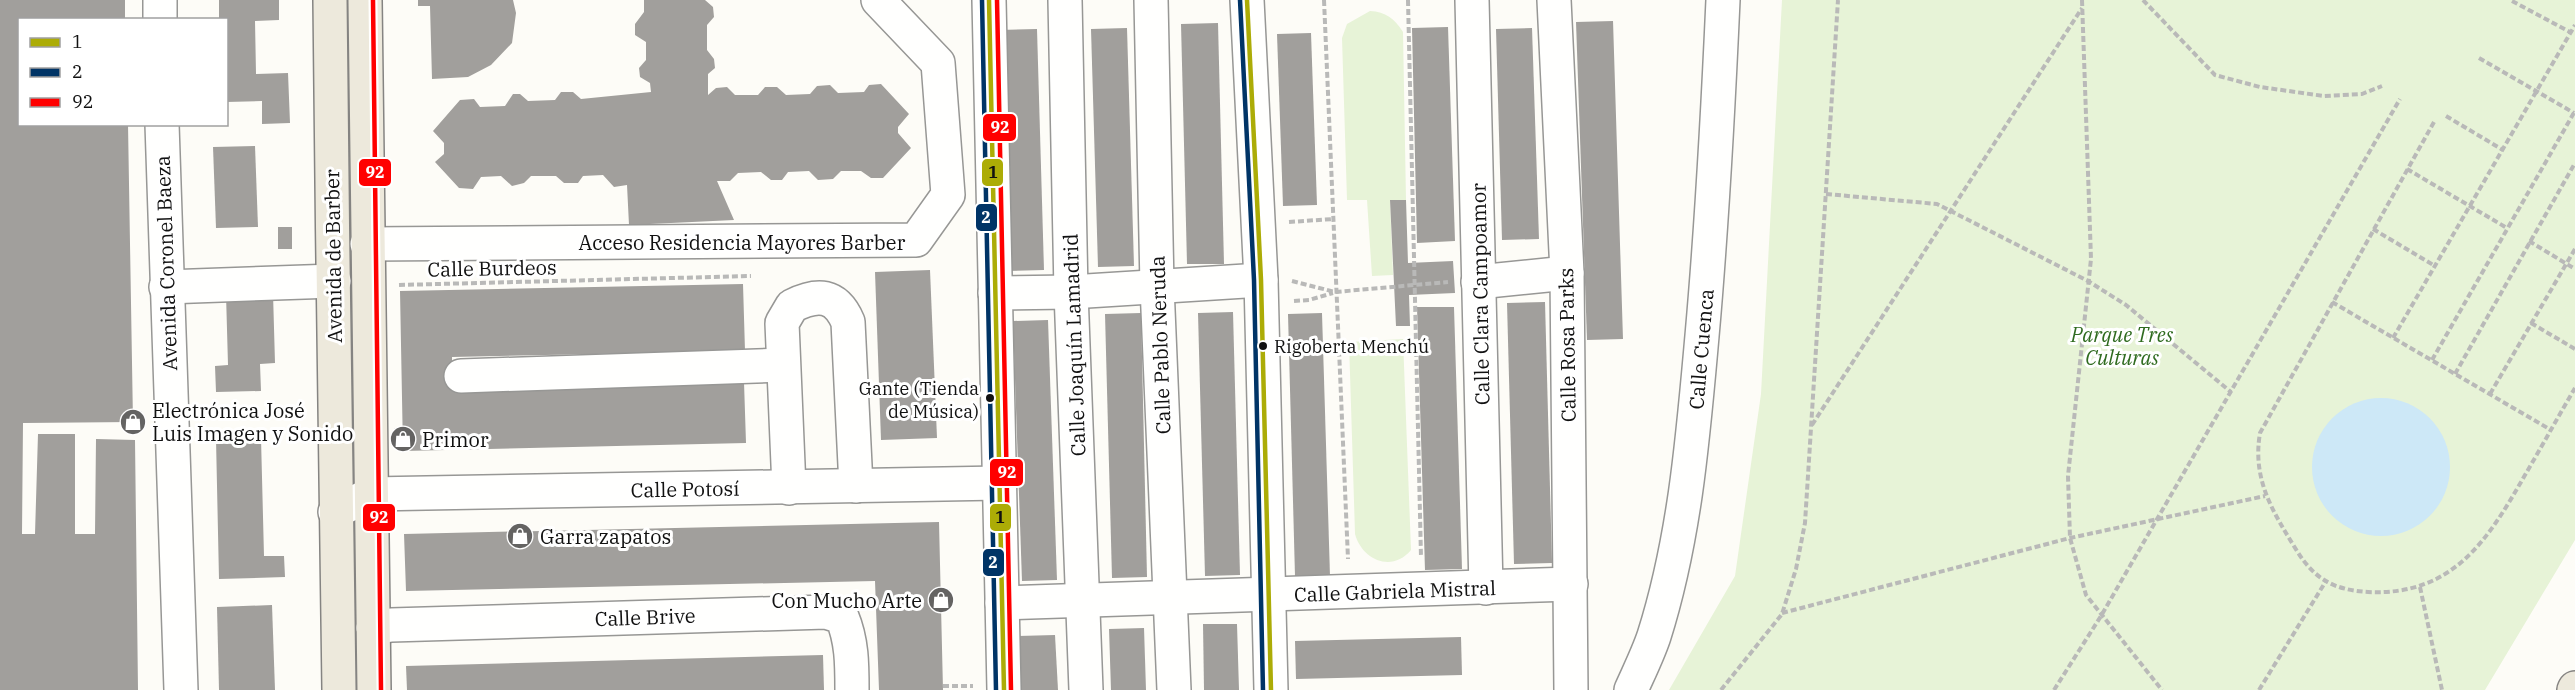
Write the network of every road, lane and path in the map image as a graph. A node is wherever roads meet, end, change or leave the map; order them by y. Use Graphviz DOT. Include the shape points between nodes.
graph roads {
  1 [pos="159,0"];
  2 [pos="330,0"];
  3 [pos="365,0"];
  4 [pos="878,0"];
  5 [pos="989,0"];
  6 [pos="1065,0"];
  7 [pos="1151,0"];
  8 [pos="1247,0"];
  9 [pos="1324,0"];
  10 [pos="1408,0"];
  11 [pos="1472,0"];
  12 [pos="1554,0"];
  13 [pos="1723,0"];
  14 [pos="1838,0"];
  15 [pos="2082,0"];
  16 [pos="2143,0"];
  17 [pos="2512,1"];
  18 [pos="2082,8"];
  19 [pos="160,18"];
  20 [pos="2575,24"];
  21 [pos="2570,33"];
  22 [pos="2479,58"];
  23 [pos="2382,86"];
  24 [pos="2536,92"];
  25 [pos="2400,99"];
  26 [pos="2575,112"];
  27 [pos="2446,116"];
  28 [pos="2434,123"];
  29 [pos="162,126"];
  30 [pos="2502,150"];
  31 [pos="2575,163"];
  32 [pos="2408,169"];
  33 [pos="1826,194"];
  34 [pos="2470,206"];
  35 [pos="1949,210"];
  36 [pos="1333,219"];
  37 [pos="1284,222"];
  38 [pos="2373,229"];
  39 [pos="2507,229"];
  40 [pos="2529,241"];
  41 [pos="367,244"];
  42 [pos="2575,249"];
  43 [pos="2566,264"];
  44 [pos="2435,266"];
  45 [pos="2575,269"];
  46 [pos="1567,273"];
  47 [pos="755,276"];
  48 [pos="1274,280"];
  49 [pos="334,281"];
  50 [pos="2088,281"];
  51 [pos="1478,282"];
  52 [pos="1157,286"];
  53 [pos="1413,286"];
  54 [pos="166,287"];
  55 [pos="1071,291"];
  56 [pos="1335,292"];
  57 [pos="393,293"];
  58 [pos="995,293"];
  59 [pos="1310,300"];
  60 [pos="2332,302"];
  61 [pos="2531,323"];
  62 [pos="2393,338"];
  63 [pos="2575,349"];
  64 [pos="2432,360"];
  65 [pos="783,365"];
  66 [pos="2455,374"];
  67 [pos="461,376"];
  68 [pos="2575,388"];
  69 [pos="2231,392"];
  70 [pos="2490,394"];
  71 [pos="1812,425"];
  72 [pos="2551,430"];
  73 [pos="1000,483"];
  74 [pos="856,486"];
  75 [pos="789,488"];
  76 [pos="371,494"];
  77 [pos="2265,496"];
  78 [pos="335,512"];
  79 [pos="2157,519"];
  80 [pos="2070,537"];
  81 [pos="2326,581"];
  82 [pos="1571,584"];
  83 [pos="2420,587"];
  84 [pos="1486,588"];
  85 [pos="1422,590"];
  86 [pos="1350,593"];
  87 [pos="1268,595"];
  88 [pos="1171,598"];
  89 [pos="1082,599"];
  90 [pos="1002,603"];
  91 [pos="1782,614"];
  92 [pos="2101,616"];
  93 [pos="373,628"];
  94 [pos="181,690"];
  95 [pos="339,690"];
  96 [pos="374,690"];
  97 [pos="852,690"];
  98 [pos="1004,690"];
  99 [pos="1086,690"];
  100 [pos="1174,690"];
  101 [pos="1271,690"];
  102 [pos="1571,690"];
  103 [pos="1631,690"];
  104 [pos="1721,690"];
  105 [pos="2054,690"];
  106 [pos="2162,690"];
  107 [pos="2259,690"];
  108 [pos="2442,690"];
  1 -- 19 [label="street"];
  2 -- 49 [label="main road, Avenida de Barber"];
  3 -- 41 [label="main road, Avenida de Barber"];
  4 -- 41 [label="street, Acceso Residencia Mayores Barber" via="938,63 948,195 916,240"];
  5 -- 58 [label="street"];
  6 -- 55 [label="street, Calle Joaquín Lamadrid"];
  7 -- 52 [label="street, Calle Pablo Neruda"];
  8 -- 48 [label="street"];
  9 -- 36 [label="path"];
  10 -- 53 [label="path"];
  11 -- 51 [label="street, Calle Clara Campoamor"];
  12 -- 46 [label="street, Calle Rosa Parks"];
  13 -- 103 [label="street, Calle Cuenca" via="1714,186 1693,442 1680,530 1662,608"];
  14 -- 33 [label="path"];
  15 -- 18 [label="path"];
  16 -- 23 [label="path" via="2215,75 2260,87 2324,96 2361,94"];
  17 -- 21 [label="path"];
  18 -- 35 [label="path"];
  18 -- 50 [label="path" via="2090,189"];
  20 -- 21 [label="path"];
  21 -- 24 [label="path"];
  22 -- 24 [label="path"];
  24 -- 26 [label="path"];
  24 -- 30 [label="path"];
  25 -- 69 [label="path"];
  26 -- 39 [label="path"];
  27 -- 30 [label="path"];
  28 -- 32 [label="path"];
  29 -- 54 [label="street, Avenida Coronel Baeza"];
  30 -- 34 [label="path"];
  31 -- 40 [label="path"];
  32 -- 34 [label="path"];
  32 -- 38 [label="path"];
  33 -- 35 [label="path" via="1937,204"];
  33 -- 71 [label="path"];
  34 -- 39 [label="path"];
  34 -- 44 [label="path"];
  35 -- 50 [label="path"];
  35 -- 71 [label="path"];
  36 -- 37 [label="path"];
  36 -- 56 [label="path"];
  38 -- 44 [label="path"];
  38 -- 60 [label="path"];
  39 -- 64 [label="path"];
  40 -- 43 [label="path"];
  40 -- 66 [label="path"];
  41 -- 76 [label="main road, Avenida de Barber"];
  42 -- 43 [label="path"];
  43 -- 45 [label="path"];
  43 -- 61 [label="path"];
  44 -- 62 [label="path"];
  46 -- 51 [label="street"];
  46 -- 82 [label="street, Calle Rosa Parks"];
  47 -- 57 [label="path, Calle Burdeos" via="397,285"];
  48 -- 52 [label="street"];
  48 -- 56 [label="path"];
  48 -- 87 [label="street"];
  49 -- 54 [label="street"];
  49 -- 78 [label="main road, Avenida de Barber"];
  50 -- 69 [label="path" via="2126,305"];
  50 -- 80 [label="path" via="2068,476"];
  51 -- 53 [label="path"];
  51 -- 84 [label="street, Calle Clara Campoamor"];
  52 -- 55 [label="street"];
  52 -- 88 [label="street, Calle Pablo Neruda"];
  53 -- 56 [label="path"];
  53 -- 85 [label="path"];
  54 -- 94 [label="street, Avenida Coronel Baeza"];
  55 -- 58 [label="street"];
  55 -- 89 [label="street, Calle Joaquín Lamadrid"];
  56 -- 59 [label="path"];
  56 -- 86 [label="path"];
  58 -- 73 [label="street"];
  60 -- 62 [label="path"];
  60 -- 77 [label="path" via="2260,433 2256,454"];
  61 -- 63 [label="path"];
  61 -- 70 [label="path"];
  62 -- 64 [label="path"];
  64 -- 66 [label="path"];
  65 -- 67 [label="street"];
  65 -- 74 [label="street" via="782,323 786,314 801,301 831,299 843,310 848,322"];
  65 -- 75 [label="street"];
  66 -- 70 [label="path"];
  68 -- 72 [label="path"];
  69 -- 79 [label="path"];
  70 -- 72 [label="path"];
  71 -- 91 [label="path" via="1805,523"];
  72 -- 83 [label="path" via="2497,525 2467,559 2448,574"];
  73 -- 74 [label="street, Calle Potosí"];
  73 -- 90 [label="street"];
  74 -- 75 [label="street, Calle Potosí"];
  75 -- 76 [label="street, Calle Potosí"];
  76 -- 78 [label="street"];
  76 -- 93 [label="main road, Avenida de Barber"];
  77 -- 79 [label="path"];
  77 -- 81 [label="path" via="2303,560"];
  78 -- 95 [label="main road, Avenida de Barber"];
  79 -- 80 [label="path"];
  79 -- 92 [label="path"];
  80 -- 91 [label="path"];
  80 -- 92 [label="path" via="2080,582"];
  81 -- 83 [label="path" via="2344,591 2387,593"];
  81 -- 107 [label="path"];
  82 -- 84 [label="street, Calle Gabriela Mistral"];
  82 -- 102 [label="street, Calle Rosa Parks"];
  83 -- 108 [label="path"];
  84 -- 85 [label="street, Calle Gabriela Mistral"];
  85 -- 86 [label="street, Calle Gabriela Mistral"];
  86 -- 87 [label="street, Calle Gabriela Mistral"];
  87 -- 88 [label="street, Calle Gabriela Mistral"];
  87 -- 101 [label="street"];
  88 -- 89 [label="street, Calle Gabriela Mistral"];
  88 -- 100 [label="street, Calle Pablo Neruda"];
  89 -- 90 [label="street, Calle Gabriela Mistral"];
  89 -- 99 [label="street, Calle Joaquín Lamadrid"];
  90 -- 98 [label="street"];
  91 -- 104 [label="path"];
  92 -- 105 [label="path"];
  92 -- 106 [label="path"];
  93 -- 96 [label="main road, Avenida de Barber"];
  93 -- 97 [label="street, Calle Brive" via="826,612 842,617 848,632"];
}
